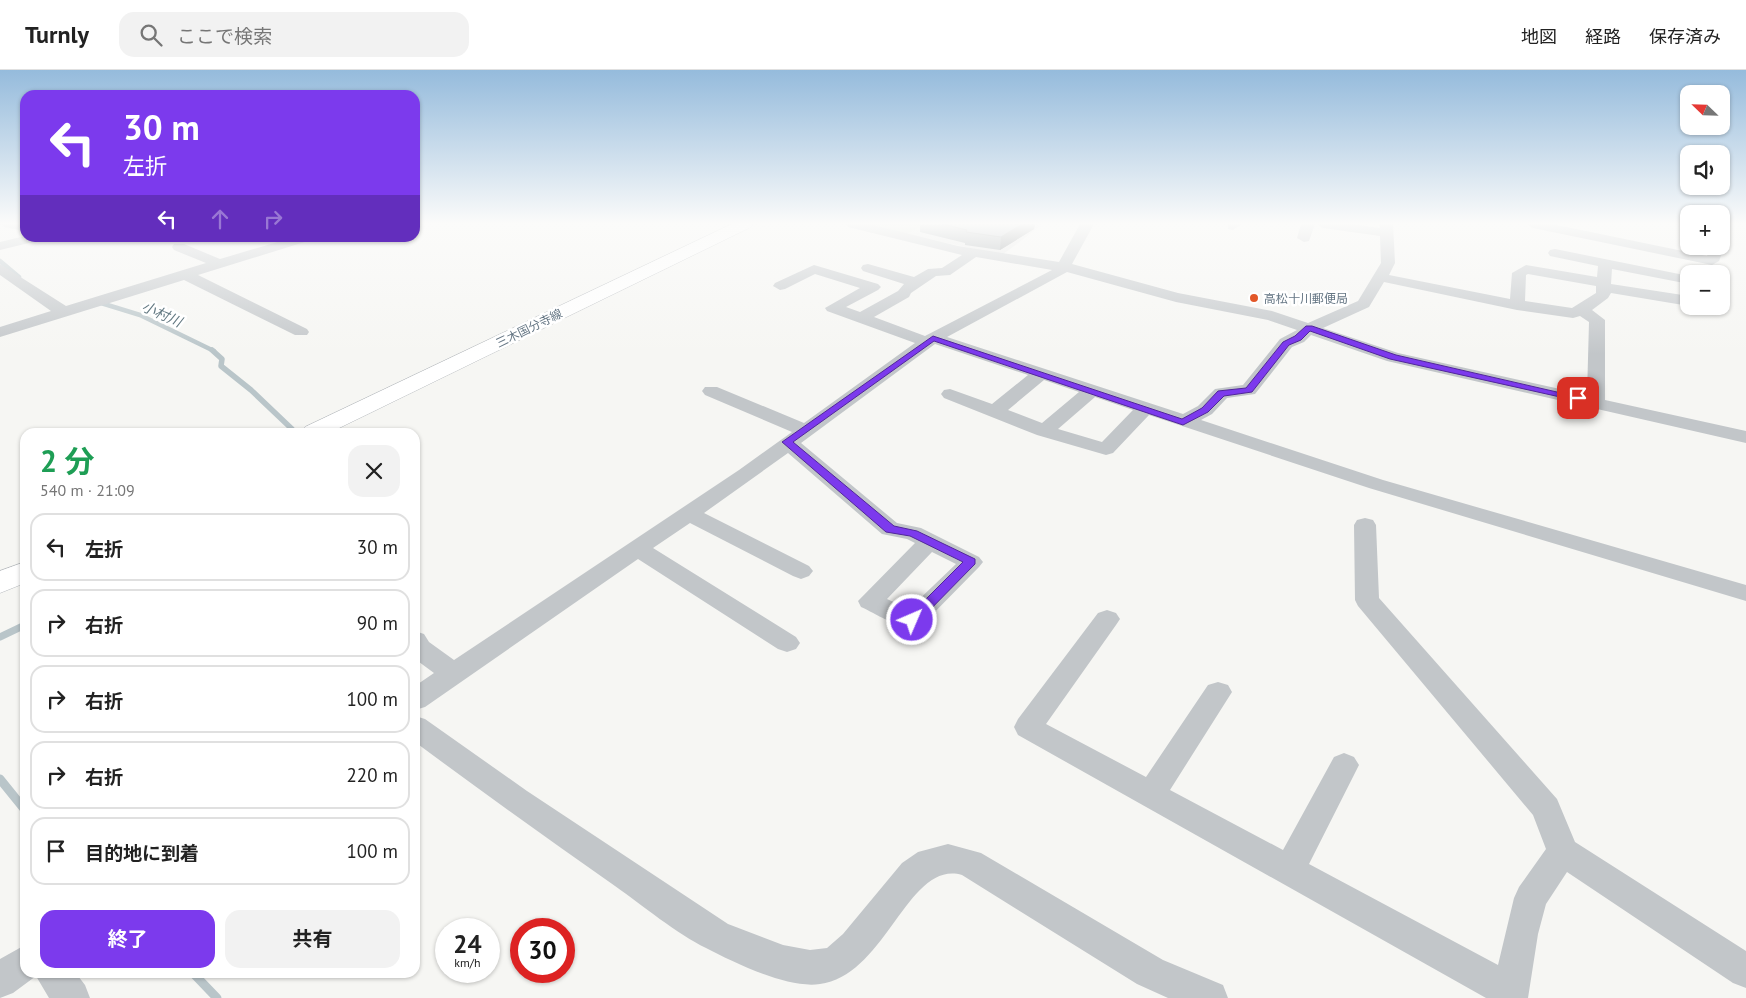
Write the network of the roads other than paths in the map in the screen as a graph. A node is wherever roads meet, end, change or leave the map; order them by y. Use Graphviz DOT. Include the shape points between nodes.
graph roads {
  1 [pos="208,267"];
  2 [pos="656,267"];
  3 [pos="951,267"];
  4 [pos="1064,267"];
  5 [pos="1065,267"];
  6 [pos="1385,267"];
  7 [pos="1605,267"];
  8 [pos="1630,267"];
  9 [pos="0,268"];
  10 [pos="868,268"];
  11 [pos="184,274"];
  12 [pos="1379,277"];
  13 [pos="1680,278"];
  14 [pos="1603,285"];
  15 [pos="780,286"];
  16 [pos="909,289"];
  17 [pos="1680,300"];
  18 [pos="1517,304"];
  19 [pos="71,309"];
  20 [pos="1582,310"];
  21 [pos="861,318"];
  22 [pos="1309,328"];
  23 [pos="0,332"];
  24 [pos="301,332"];
  25 [pos="930,340"];
  26 [pos="1041,374"];
  27 [pos="711,391"];
  28 [pos="1091,391"];
  29 [pos="950,394"];
  30 [pos="1596,402"];
  31 [pos="1144,409"];
  32 [pos="995,411"];
  33 [pos="1183,422"];
  34 [pos="321,428"];
  35 [pos="1044,431"];
  36 [pos="796,436"];
  37 [pos="1746,437"];
  38 [pos="688,513"];
  39 [pos="1365,525"];
  40 [pos="930,541"];
  41 [pos="636,548"];
  42 [pos="801,571"];
  43 [pos="20,573"];
  44 [pos="0,583"];
  45 [pos="1746,593"];
  46 [pos="1107,619"];
  47 [pos="787,643"];
  48 [pos="420,648"];
  49 [pos="454,674"];
  50 [pos="1218,692"];
  51 [pos="420,697"];
  52 [pos="420,731"];
  53 [pos="1344,765"];
  54 [pos="1151,795"];
  55 [pos="1563,851"];
  56 [pos="1289,870"];
  57 [pos="20,966"];
  58 [pos="1746,971"];
  59 [pos="57,978"];
  60 [pos="0,980"];
  61 [pos="1510,995"];
  62 [pos="72,998"];
  63 [pos="1210,998"];
  1 -- 11 [label="street"];
  2 -- 34 [label="main road, 三木国分寺線"];
  3 -- 16 [label="street" via="944,272 933,272"];
  4 -- 25 [label="street" via="1000,305"];
  5 -- 22 [label="street" via="1176,297 1272,316"];
  6 -- 12 [label="street"];
  7 -- 14 [label="street"];
  8 -- 13 [label="street"];
  9 -- 19 [label="street" via="52,306"];
  10 -- 16 [label="street"];
  11 -- 19 [label="street"];
  11 -- 24 [label="street"];
  12 -- 18 [label="street"];
  12 -- 22 [label="street" via="1364,304"];
  14 -- 17 [label="street"];
  14 -- 18 [label="street" via="1526,269 1519,273"];
  14 -- 20 [label="street" via="1603,295"];
  15 -- 21 [label="street" via="814,269 873,287 833,308"];
  16 -- 21 [label="street"];
  18 -- 20 [label="street" via="1558,312"];
  19 -- 23 [label="street"];
  20 -- 30 [label="street" via="1597,320"];
  21 -- 25 [label="street"];
  22 -- 30 [label="street" via="1393,357"];
  22 -- 33 [label="street" via="1286,343 1249,390 1221,393 1205,410"];
  25 -- 26 [label="street"];
  25 -- 36 [label="street"];
  26 -- 28 [label="street"];
  26 -- 32 [label="street"];
  27 -- 36 [label="street"];
  28 -- 31 [label="street"];
  28 -- 35 [label="street"];
  29 -- 32 [label="street"];
  30 -- 37 [label="street"];
  31 -- 33 [label="street"];
  31 -- 35 [label="street" via="1106,449"];
  32 -- 35 [label="street"];
  33 -- 45 [label="street" via="1376,484"];
  36 -- 38 [label="street"];
  36 -- 40 [label="street" via="890,529 913,533"];
  38 -- 41 [label="street"];
  38 -- 42 [label="street"];
  39 -- 55 [label="street" via="1367,600 1546,808"];
  41 -- 47 [label="street"];
  41 -- 49 [label="street"];
  43 -- 44 [label="main road"];
  46 -- 54 [label="street" via="1028,727"];
  48 -- 49 [label="street"];
  49 -- 51 [label="street"];
  50 -- 54 [label="street"];
  52 -- 63 [label="street" via="716,936 751,952 790,964 822,967 847,956 908,879 927,864 948,858 970,863 1150,972"];
  53 -- 56 [label="street"];
  54 -- 56 [label="street"];
  55 -- 58 [label="street"];
  55 -- 61 [label="street" via="1531,898"];
  56 -- 61 [label="street"];
  57 -- 60 [label="street"];
  59 -- 62 [label="street"];
}
